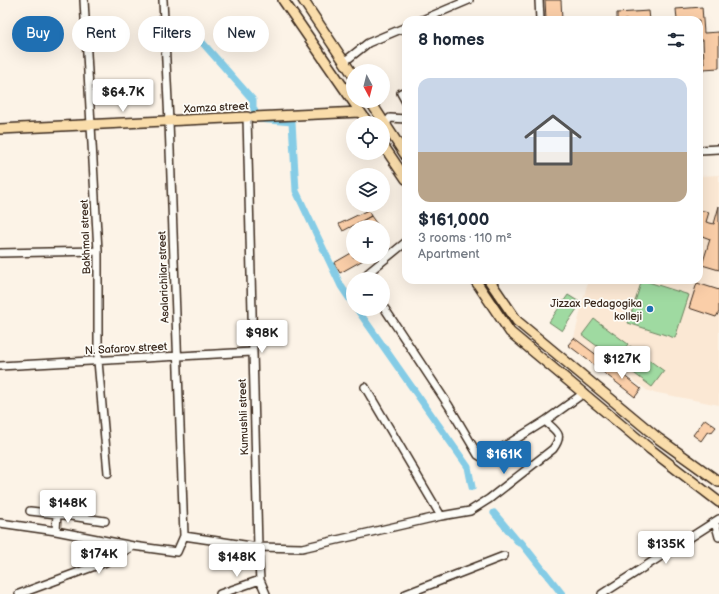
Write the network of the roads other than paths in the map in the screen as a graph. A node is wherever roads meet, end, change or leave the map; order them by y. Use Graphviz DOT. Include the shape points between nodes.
graph roads {
  1 [pos="84,0"];
  2 [pos="163,0"];
  3 [pos="283,0"];
  4 [pos="303,0"];
  5 [pos="469,0"];
  6 [pos="539,0"];
  7 [pos="431,16"];
  8 [pos="540,16"];
  9 [pos="402,29"];
  10 [pos="344,62"];
  11 [pos="346,65"];
  12 [pos="360,112"];
  13 [pos="363,116"];
  14 [pos="254,117"];
  15 [pos="390,118"];
  16 [pos="402,119"];
  17 [pos="169,122"];
  18 [pos="91,125"];
  19 [pos="0,129"];
  20 [pos="390,132"];
  21 [pos="719,149"];
  22 [pos="402,150"];
  23 [pos="703,150"];
  24 [pos="390,155"];
  25 [pos="402,172"];
  26 [pos="402,245"];
  27 [pos="98,251"];
  28 [pos="0,253"];
  29 [pos="369,272"];
  30 [pos="478,284"];
  31 [pos="492,284"];
  32 [pos="390,316"];
  33 [pos="252,352"];
  34 [pos="177,356"];
  35 [pos="98,361"];
  36 [pos="0,366"];
  37 [pos="365,387"];
  38 [pos="584,393"];
  39 [pos="545,421"];
  40 [pos="108,473"];
  41 [pos="719,482"];
  42 [pos="719,502"];
  43 [pos="30,510"];
  44 [pos="57,514"];
  45 [pos="441,516"];
  46 [pos="717,520"];
  47 [pos="106,521"];
  48 [pos="0,523"];
  49 [pos="56,531"];
  50 [pos="184,536"];
  51 [pos="719,537"];
  52 [pos="133,546"];
  53 [pos="258,547"];
  54 [pos="504,556"];
  55 [pos="260,580"];
  56 [pos="19,594"];
  57 [pos="220,594"];
  58 [pos="266,594"];
  59 [pos="406,594"];
  60 [pos="602,594"];
  1 -- 18 [label="street, Bakhmal street"];
  2 -- 17 [label="street, Asalarichilar street"];
  3 -- 12 [label="main road"];
  4 -- 10 [label="main road"];
  5 -- 7 [label="street"];
  6 -- 8 [label="street"];
  9 -- 10 [label="street" via="368,44"];
  10 -- 11 [label="main road"];
  12 -- 13 [label="main road"];
  12 -- 14 [label="main road, Xamza street"];
  14 -- 17 [label="main road, Xamza street"];
  14 -- 33 [label="street, Kumushli street"];
  15 -- 16 [label="street"];
  17 -- 18 [label="main road, Xamza street"];
  17 -- 34 [label="street, Asalarichilar street"];
  18 -- 19 [label="main road, Xamza street"];
  18 -- 27 [label="street, Bakhmal street"];
  20 -- 22 [label="main road"];
  21 -- 23 [label="street"];
  24 -- 25 [label="main road"];
  26 -- 29 [label="street"];
  27 -- 28 [label="street"];
  27 -- 35 [label="street, Bakhmal street"];
  30 -- 38 [label="main road" via="510,332"];
  31 -- 41 [label="main road" via="517,321 659,439"];
  32 -- 39 [label="street" via="480,457 487,457"];
  33 -- 34 [label="street, N. Safarov street"];
  33 -- 53 [label="street, Kumushli street"];
  34 -- 35 [label="street, N. Safarov street"];
  34 -- 50 [label="street, Asalarichilar street"];
  35 -- 36 [label="street, N. Safarov street"];
  35 -- 40 [label="street, Bakhmal street"];
  37 -- 45 [label="street"];
  38 -- 39 [label="street"];
  38 -- 42 [label="main road" via="650,449"];
  39 -- 45 [label="street" via="560,436 553,449 470,511"];
  43 -- 44 [label="street"];
  44 -- 47 [label="street"];
  44 -- 49 [label="street"];
  45 -- 53 [label="street" via="302,548"];
  46 -- 51 [label="street"];
  46 -- 60 [label="street"];
  48 -- 49 [label="street"];
  49 -- 52 [label="street"];
  50 -- 52 [label="street, Asalarichilar street" via="177,552"];
  50 -- 53 [label="street"];
  52 -- 56 [label="street" via="106,562"];
  53 -- 55 [label="street, Kumushli street"];
  54 -- 59 [label="street"];
  55 -- 57 [label="street"];
  55 -- 58 [label="street, Kumushli street"];
}
